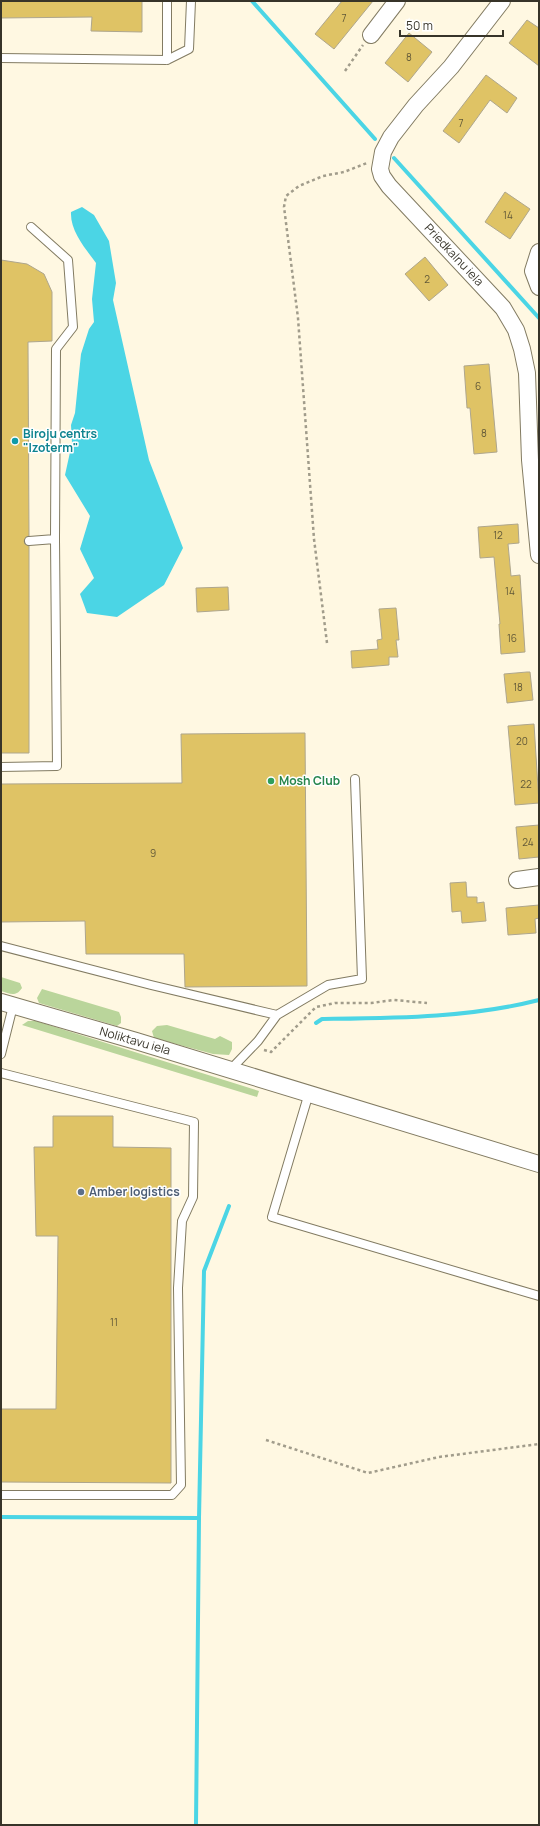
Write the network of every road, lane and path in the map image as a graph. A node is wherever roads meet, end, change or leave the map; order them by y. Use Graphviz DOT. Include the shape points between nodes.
graph roads {
  1 [pos="167,1"];
  2 [pos="192,1"];
  3 [pos="397,1"];
  4 [pos="502,1"];
  5 [pos="371,35"];
  6 [pos="1,58"];
  7 [pos="167,60"];
  8 [pos="345,71"];
  9 [pos="383,152"];
  10 [pos="31,227"];
  11 [pos="539,252"];
  12 [pos="539,287"];
  13 [pos="54,539"];
  14 [pos="28,541"];
  15 [pos="539,555"];
  16 [pos="327,643"];
  17 [pos="1,767"];
  18 [pos="355,779"];
  19 [pos="539,877"];
  20 [pos="517,880"];
  21 [pos="1,946"];
  22 [pos="427,1003"];
  23 [pos="7,1004"];
  24 [pos="278,1014"];
  25 [pos="255,1044"];
  26 [pos="1,1054"];
  27 [pos="230,1069"];
  28 [pos="1,1073"];
  29 [pos="309,1093"];
  30 [pos="539,1164"];
  31 [pos="539,1296"];
  32 [pos="266,1440"];
  33 [pos="539,1444"];
  34 [pos="1,1495"];
  1 -- 7 [label="lane"];
  2 -- 7 [label="lane" via="189,49"];
  3 -- 5 [label="street"];
  4 -- 9 [label="street, Priedkalnu iela" via="451,67 416,105 391,137"];
  5 -- 8 [label="path"];
  6 -- 7 [label="lane"];
  9 -- 15 [label="street, Priedkalnu iela" via="380,169 382,176 503,308 516,330 526,373 530,460"];
  9 -- 16 [label="path" via="371,162 344,172 322,176 299,186 286,196 284,207 298,318 314,539"];
  10 -- 13 [label="lane" via="68,260 72,327 56,349"];
  11 -- 12 [label="street" via="533,271"];
  13 -- 14 [label="lane"];
  13 -- 17 [label="lane" via="57,766"];
  18 -- 24 [label="lane" via="362,979 328,985"];
  19 -- 20 [label="street"];
  21 -- 24 [label="lane" via="151,985"];
  22 -- 25 [label="path" via="394,1000 335,1003 316,1007 271,1052"];
  23 -- 26 [label="lane"];
  23 -- 27 [label="street, Noliktavu iela"];
  24 -- 25 [label="lane"];
  25 -- 27 [label="lane"];
  27 -- 29 [label="street, Noliktavu iela"];
  28 -- 34 [label="lane" via="194,1122 193,1197 182,1221 178,1288 181,1485 172,1496"];
  29 -- 30 [label="street, Noliktavu iela"];
  29 -- 31 [label="lane" via="272,1217"];
  32 -- 33 [label="path" via="368,1473 438,1456"];
}
